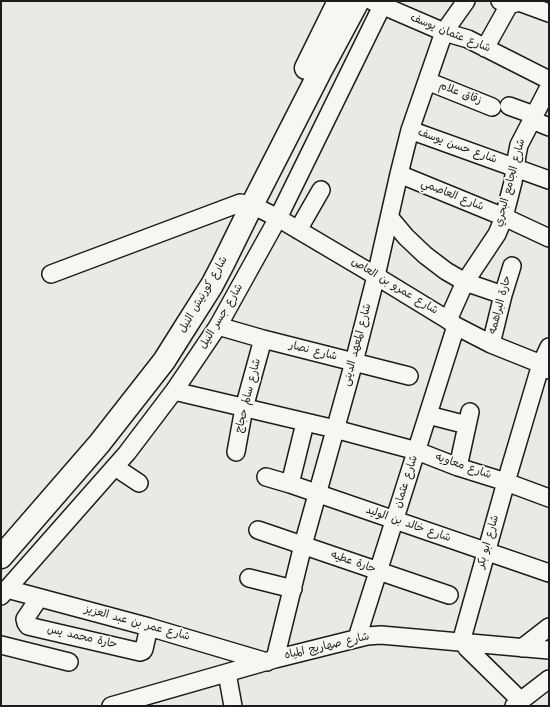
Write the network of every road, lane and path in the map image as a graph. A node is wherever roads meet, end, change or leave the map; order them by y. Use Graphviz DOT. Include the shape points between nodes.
graph roads {
  1 [pos="339,1"];
  2 [pos="358,1"];
  3 [pos="466,1"];
  4 [pos="512,2"];
  5 [pos="380,3"];
  6 [pos="549,13"];
  7 [pos="444,32"];
  8 [pos="485,48"];
  9 [pos="549,80"];
  10 [pos="427,81"];
  11 [pos="549,87"];
  12 [pos="533,118"];
  13 [pos="549,127"];
  14 [pos="410,130"];
  15 [pos="516,168"];
  16 [pos="399,174"];
  17 [pos="549,180"];
  18 [pos="321,190"];
  19 [pos="246,204"];
  20 [pos="504,217"];
  21 [pos="278,218"];
  22 [pos="390,218"];
  23 [pos="298,230"];
  24 [pos="549,238"];
  25 [pos="512,266"];
  26 [pos="51,274"];
  27 [pos="376,276"];
  28 [pos="465,282"];
  29 [pos="503,296"];
  30 [pos="452,323"];
  31 [pos="218,326"];
  32 [pos="263,339"];
  33 [pos="491,344"];
  34 [pos="549,347"];
  35 [pos="354,362"];
  36 [pos="545,367"];
  37 [pos="409,376"];
  38 [pos="174,391"];
  39 [pos="244,408"];
  40 [pos="428,415"];
  41 [pos="306,423"];
  42 [pos="335,429"];
  43 [pos="417,451"];
  44 [pos="236,452"];
  45 [pos="115,467"];
  46 [pos="458,468"];
  47 [pos="266,477"];
  48 [pos="506,482"];
  49 [pos="139,483"];
  50 [pos="290,484"];
  51 [pos="318,494"];
  52 [pos="549,498"];
  53 [pos="395,521"];
  54 [pos="258,530"];
  55 [pos="1,534"];
  56 [pos="303,545"];
  57 [pos="486,552"];
  58 [pos="1,557"];
  59 [pos="379,572"];
  60 [pos="549,573"];
  61 [pos="249,578"];
  62 [pos="293,589"];
  63 [pos="4,593"];
  64 [pos="449,595"];
  65 [pos="38,598"];
  66 [pos="149,627"];
  67 [pos="549,627"];
  68 [pos="357,638"];
  69 [pos="463,642"];
  70 [pos="1,645"];
  71 [pos="522,648"];
  72 [pos="549,650"];
  73 [pos="271,660"];
  74 [pos="69,662"];
  75 [pos="227,673"];
  76 [pos="549,678"];
  77 [pos="523,702"];
  78 [pos="111,706"];
  79 [pos="224,706"];
  80 [pos="230,706"];
  81 [pos="233,706"];
  1 -- 19 [label="main road, شارع كورنيش النيل" via="264,149"];
  2 -- 19 [label="main road, شارع كورنيش النيل"];
  3 -- 7 [label="street, شارع المعهد الدينى"];
  4 -- 6 [label="street"];
  4 -- 8 [label="street"];
  5 -- 7 [label="street, شارع عثمان يوسف"];
  5 -- 21 [label="street, شارع جسر النيل"];
  7 -- 8 [label="street, شارع عثمان يوسف" via="468,39"];
  7 -- 10 [label="street, شارع المعهد الدينى"];
  8 -- 9 [label="street, شارع عثمان يوسف"];
  10 -- 12 [label="street, زقاق علام"];
  10 -- 14 [label="street, شارع المعهد الدينى"];
  11 -- 12 [label="street, شارع الجامع البحري"];
  12 -- 13 [label="street, زقاق علام"];
  12 -- 15 [label="street, شارع الجامع البحري" via="519,145"];
  14 -- 15 [label="street, شارع حسن يوسف"];
  14 -- 16 [label="street, شارع المعهد الدينى"];
  15 -- 17 [label="street, شارع حسن يوسف"];
  15 -- 20 [label="street, شارع الجامع البحري"];
  16 -- 20 [label="street, شارع العاصمي"];
  16 -- 22 [label="street, شارع المعهد الدينى"];
  18 -- 23 [label="street"];
  19 -- 21 [label="street, شارع عمرو بن العاص"];
  19 -- 26 [label="street"];
  19 -- 55 [label="main road, شارع كورنيش النيل" via="171,329 115,402"];
  19 -- 58 [label="main road, شارع كورنيش النيل" via="212,285 164,361 99,444"];
  20 -- 24 [label="street, شارع العاصمي"];
  20 -- 28 [label="street, شارع الجامع البحري" via="497,234"];
  21 -- 23 [label="street, شارع عمرو بن العاص"];
  21 -- 31 [label="street, شارع جسر النيل"];
  22 -- 27 [label="street, شارع المعهد الدينى"];
  22 -- 28 [label="street" via="425,255"];
  23 -- 27 [label="street, شارع عمرو بن العاص"];
  25 -- 29 [label="street, حارة البراهمه"];
  27 -- 30 [label="street, شارع عمرو بن العاص"];
  27 -- 35 [label="street, شارع المعهد الدينى"];
  28 -- 29 [label="street"];
  28 -- 30 [label="street, شارع الجامع البحري"];
  29 -- 33 [label="street, حارة البراهمه"];
  30 -- 33 [label="street, شارع عمرو بن العاص"];
  30 -- 40 [label="street, شارع عثمان"];
  31 -- 32 [label="street, شارع نصار"];
  31 -- 38 [label="street, شارع جسر النيل"];
  32 -- 35 [label="street, شارع نصار"];
  32 -- 39 [label="street, شارع سالم حجاج"];
  33 -- 36 [label="street, شارع عمرو بن العاص"];
  34 -- 36 [label="street, شارع ابو بكر"];
  35 -- 37 [label="street, شارع نصار"];
  35 -- 42 [label="street, شارع المعهد الدينى"];
  36 -- 48 [label="street, شارع ابو بكر"];
  38 -- 39 [label="street, شارع معاويه"];
  38 -- 45 [label="street, شارع جسر النيل"];
  39 -- 41 [label="street, شارع معاويه"];
  39 -- 44 [label="street, شارع سالم حجاج"];
  40 -- 43 [label="street, شارع عثمان"];
  40 -- 46 [label="street" via="468,418"];
  41 -- 42 [label="street, شارع معاويه"];
  41 -- 50 [label="street"];
  42 -- 43 [label="street, شارع معاويه"];
  42 -- 51 [label="street, شارع المعهد الدينى"];
  43 -- 46 [label="street, شارع معاويه"];
  43 -- 53 [label="street, شارع عثمان"];
  45 -- 49 [label="street"];
  45 -- 63 [label="street, شارع جسر النيل"];
  46 -- 48 [label="street, شارع معاويه"];
  47 -- 50 [label="street, شارع خالد بن الوليد"];
  48 -- 52 [label="street, شارع معاويه"];
  48 -- 57 [label="street, شارع ابو بكر"];
  50 -- 51 [label="street, شارع خالد بن الوليد"];
  51 -- 53 [label="street, شارع خالد بن الوليد"];
  51 -- 56 [label="street, شارع المعهد الدينى"];
  53 -- 57 [label="street, شارع خالد بن الوليد"];
  53 -- 59 [label="street, شارع عثمان"];
  54 -- 56 [label="street, حارة عطيه"];
  56 -- 59 [label="street, حارة عطيه"];
  56 -- 62 [label="street, شارع المعهد الدينى"];
  57 -- 60 [label="street, شارع خالد بن الوليد"];
  57 -- 69 [label="street, شارع ابو بكر"];
  59 -- 64 [label="street, حارة عطيه"];
  59 -- 68 [label="street, شارع عثمان"];
  61 -- 62 [label="street"];
  62 -- 73 [label="street, شارع المعهد الدينى"];
  63 -- 65 [label="street, شارع عمر بن عبد العزيز"];
  65 -- 66 [label="street, شارع عمر بن عبد العزيز"];
  65 -- 66 [label="street, حارة محمد يس" via="25,619 28,626 140,652 144,649"];
  66 -- 73 [label="street, شارع عمر بن عبد العزيز"];
  67 -- 71 [label="street"];
  68 -- 69 [label="street, شارع صهاريج المياه" via="381,635"];
  68 -- 73 [label="street, شارع صهاريج المياه"];
  69 -- 71 [label="street, شارع صهاريج المياه"];
  69 -- 77 [label="street"];
  70 -- 74 [label="street"];
  71 -- 72 [label="street, شارع صهاريج المياه"];
  73 -- 75 [label="street, شارع صهاريج المياه"];
  75 -- 78 [label="street, شارع صهاريج المياه"];
  75 -- 81 [label="street"];
  76 -- 77 [label="street"];
  79 -- 80 [label="street"];
}
